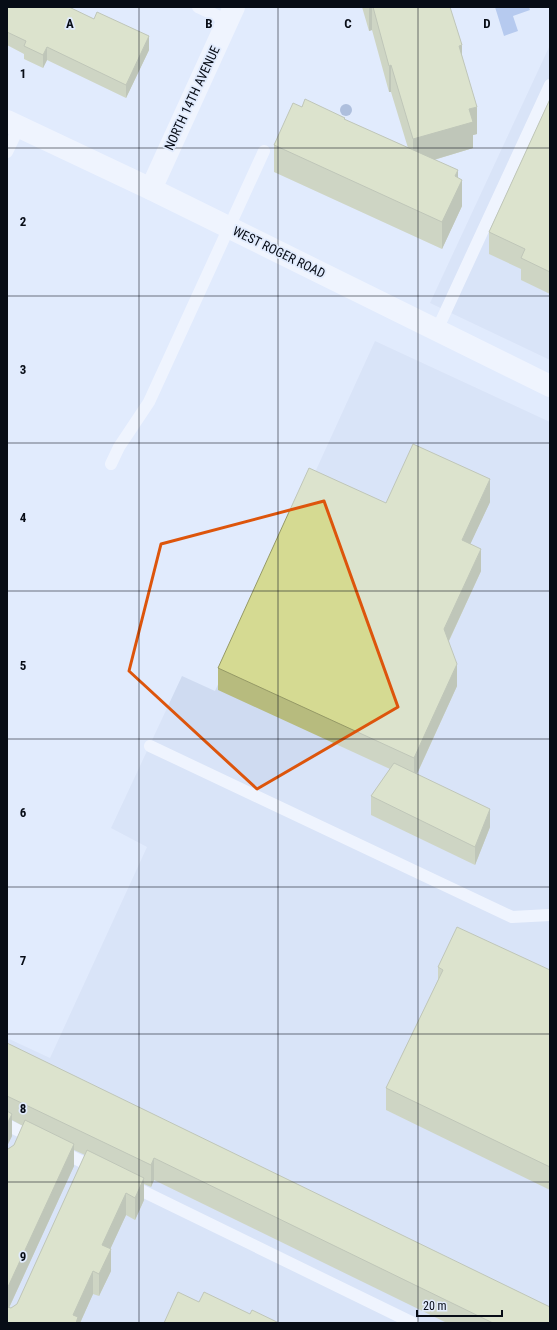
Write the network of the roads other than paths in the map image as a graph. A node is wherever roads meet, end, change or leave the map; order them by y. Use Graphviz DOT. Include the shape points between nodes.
graph roads {
  1 [pos="198,7"];
  2 [pos="231,14"];
  3 [pos="550,85"];
  4 [pos="13,124"];
  5 [pos="7,152"];
  6 [pos="264,152"];
  7 [pos="151,189"];
  8 [pos="229,228"];
  9 [pos="436,330"];
  10 [pos="550,386"];
  11 [pos="111,464"];
  12 [pos="150,746"];
  13 [pos="550,914"];
  14 [pos="7,1125"];
  15 [pos="22,1132"];
  16 [pos="16,1145"];
  17 [pos="84,1162"];
  18 [pos="105,1173"];
  19 [pos="77,1176"];
  20 [pos="120,1180"];
  21 [pos="413,1323"];
  1 -- 2 [label="lane"];
  2 -- 7 [label="street, NORTH 14TH AVENUE"];
  3 -- 9 [label="lane"];
  4 -- 5 [label="lane"];
  4 -- 7 [label="street, WEST ROGER ROAD"];
  6 -- 8 [label="lane"];
  7 -- 8 [label="street, WEST ROGER ROAD"];
  8 -- 9 [label="street, WEST ROGER ROAD"];
  8 -- 11 [label="lane" via="149,402 119,447"];
  9 -- 10 [label="street, WEST ROGER ROAD"];
  12 -- 13 [label="lane" via="512,917"];
  14 -- 15 [label="lane"];
  15 -- 16 [label="lane"];
  15 -- 17 [label="lane"];
  17 -- 18 [label="lane"];
  17 -- 19 [label="lane"];
  20 -- 21 [label="lane"];
}
